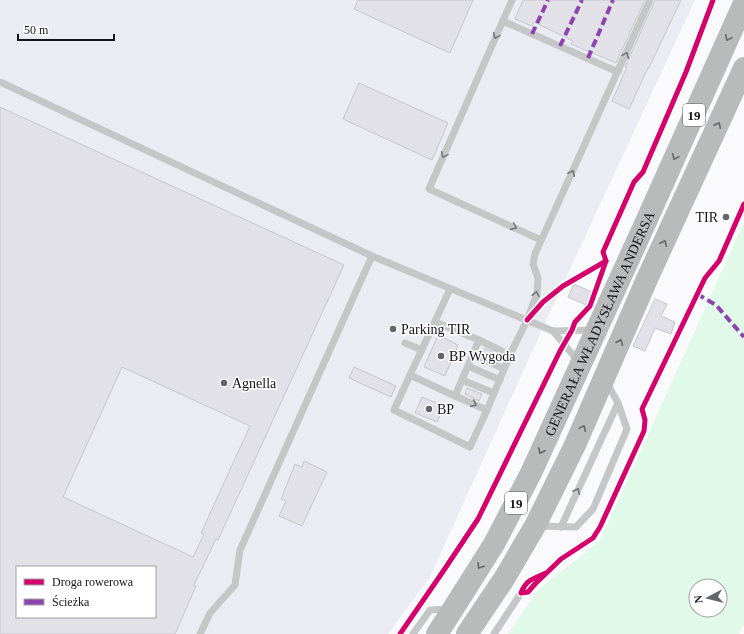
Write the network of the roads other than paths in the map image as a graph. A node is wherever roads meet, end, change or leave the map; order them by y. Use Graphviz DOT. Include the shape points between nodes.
graph roads {
  1 [pos="512,0"];
  2 [pos="650,0"];
  3 [pos="744,3"];
  4 [pos="503,21"];
  5 [pos="744,68"];
  6 [pos="618,72"];
  7 [pos="0,82"];
  8 [pos="541,240"];
  9 [pos="372,256"];
  10 [pos="450,289"];
  11 [pos="527,320"];
  12 [pos="435,322"];
  13 [pos="597,330"];
  14 [pos="553,331"];
  15 [pos="479,340"];
  16 [pos="406,343"];
  17 [pos="422,350"];
  18 [pos="473,354"];
  19 [pos="510,355"];
  20 [pos="581,364"];
  21 [pos="468,366"];
  22 [pos="504,369"];
  23 [pos="410,375"];
  24 [pos="604,378"];
  25 [pos="462,380"];
  26 [pos="500,380"];
  27 [pos="494,393"];
  28 [pos="455,396"];
  29 [pos="618,403"];
  30 [pos="487,410"];
  31 [pos="535,526"];
  32 [pos="561,527"];
  33 [pos="521,593"];
  34 [pos="453,609"];
  35 [pos="200,634"];
  36 [pos="413,634"];
  37 [pos="436,634"];
  38 [pos="467,634"];
  39 [pos="494,634"];
  1 -- 4 [label="lane"];
  6 -- 2 [label="lane, one-way"];
  3 -- 13 [label="highway, GENERAŁA WŁADYSŁAWA ANDERSA / 19, one-way"];
  4 -- 6 [label="lane"];
  4 -- 8 [label="lane, one-way" via="429,189"];
  24 -- 5 [label="highway, GENERAŁA WŁADYSŁAWA ANDERSA / 19, one-way"];
  8 -- 6 [label="lane, one-way"];
  7 -- 9 [label="lane"];
  11 -- 8 [label="lane, one-way" via="537,294 538,278 533,264"];
  9 -- 10 [label="lane"];
  9 -- 35 [label="lane" via="240,550 235,585 210,613"];
  10 -- 11 [label="lane"];
  10 -- 12 [label="lane"];
  11 -- 14 [label="lane"];
  11 -- 19 [label="lane"];
  12 -- 15 [label="lane"];
  12 -- 17 [label="lane"];
  13 -- 14 [label="lane"];
  13 -- 20 [label="highway, GENERAŁA WŁADYSŁAWA ANDERSA / 19"];
  14 -- 20 [label="lane"];
  15 -- 18 [label="lane"];
  15 -- 19 [label="lane"];
  16 -- 17 [label="lane"];
  17 -- 23 [label="lane"];
  18 -- 21 [label="lane"];
  18 -- 22 [label="lane"];
  19 -- 22 [label="lane"];
  20 -- 34 [label="highway, GENERAŁA WŁADYSŁAWA ANDERSA / 19, one-way" via="528,480 494,544"];
  21 -- 25 [label="lane"];
  21 -- 26 [label="lane"];
  22 -- 26 [label="lane"];
  23 -- 28 [label="lane"];
  23 -- 30 [label="lane" via="394,410 470,446"];
  24 -- 29 [label="lane"];
  31 -- 24 [label="highway, GENERAŁA WŁADYSŁAWA ANDERSA / 19, one-way" via="575,445"];
  25 -- 27 [label="lane"];
  25 -- 28 [label="lane"];
  26 -- 27 [label="lane"];
  27 -- 30 [label="lane"];
  28 -- 30 [label="lane, one-way"];
  32 -- 29 [label="lane, one-way"];
  29 -- 32 [label="lane" via="627,429 593,509 576,527"];
  31 -- 32 [label="lane"];
  31 -- 38 [label="highway, GENERAŁA WŁADYSŁAWA ANDERSA / 19" via="504,579"];
  33 -- 39 [label="lane"];
  34 -- 36 [label="lane" via="430,610"];
  34 -- 37 [label="highway, GENERAŁA WŁADYSŁAWA ANDERSA / 19"];
}
